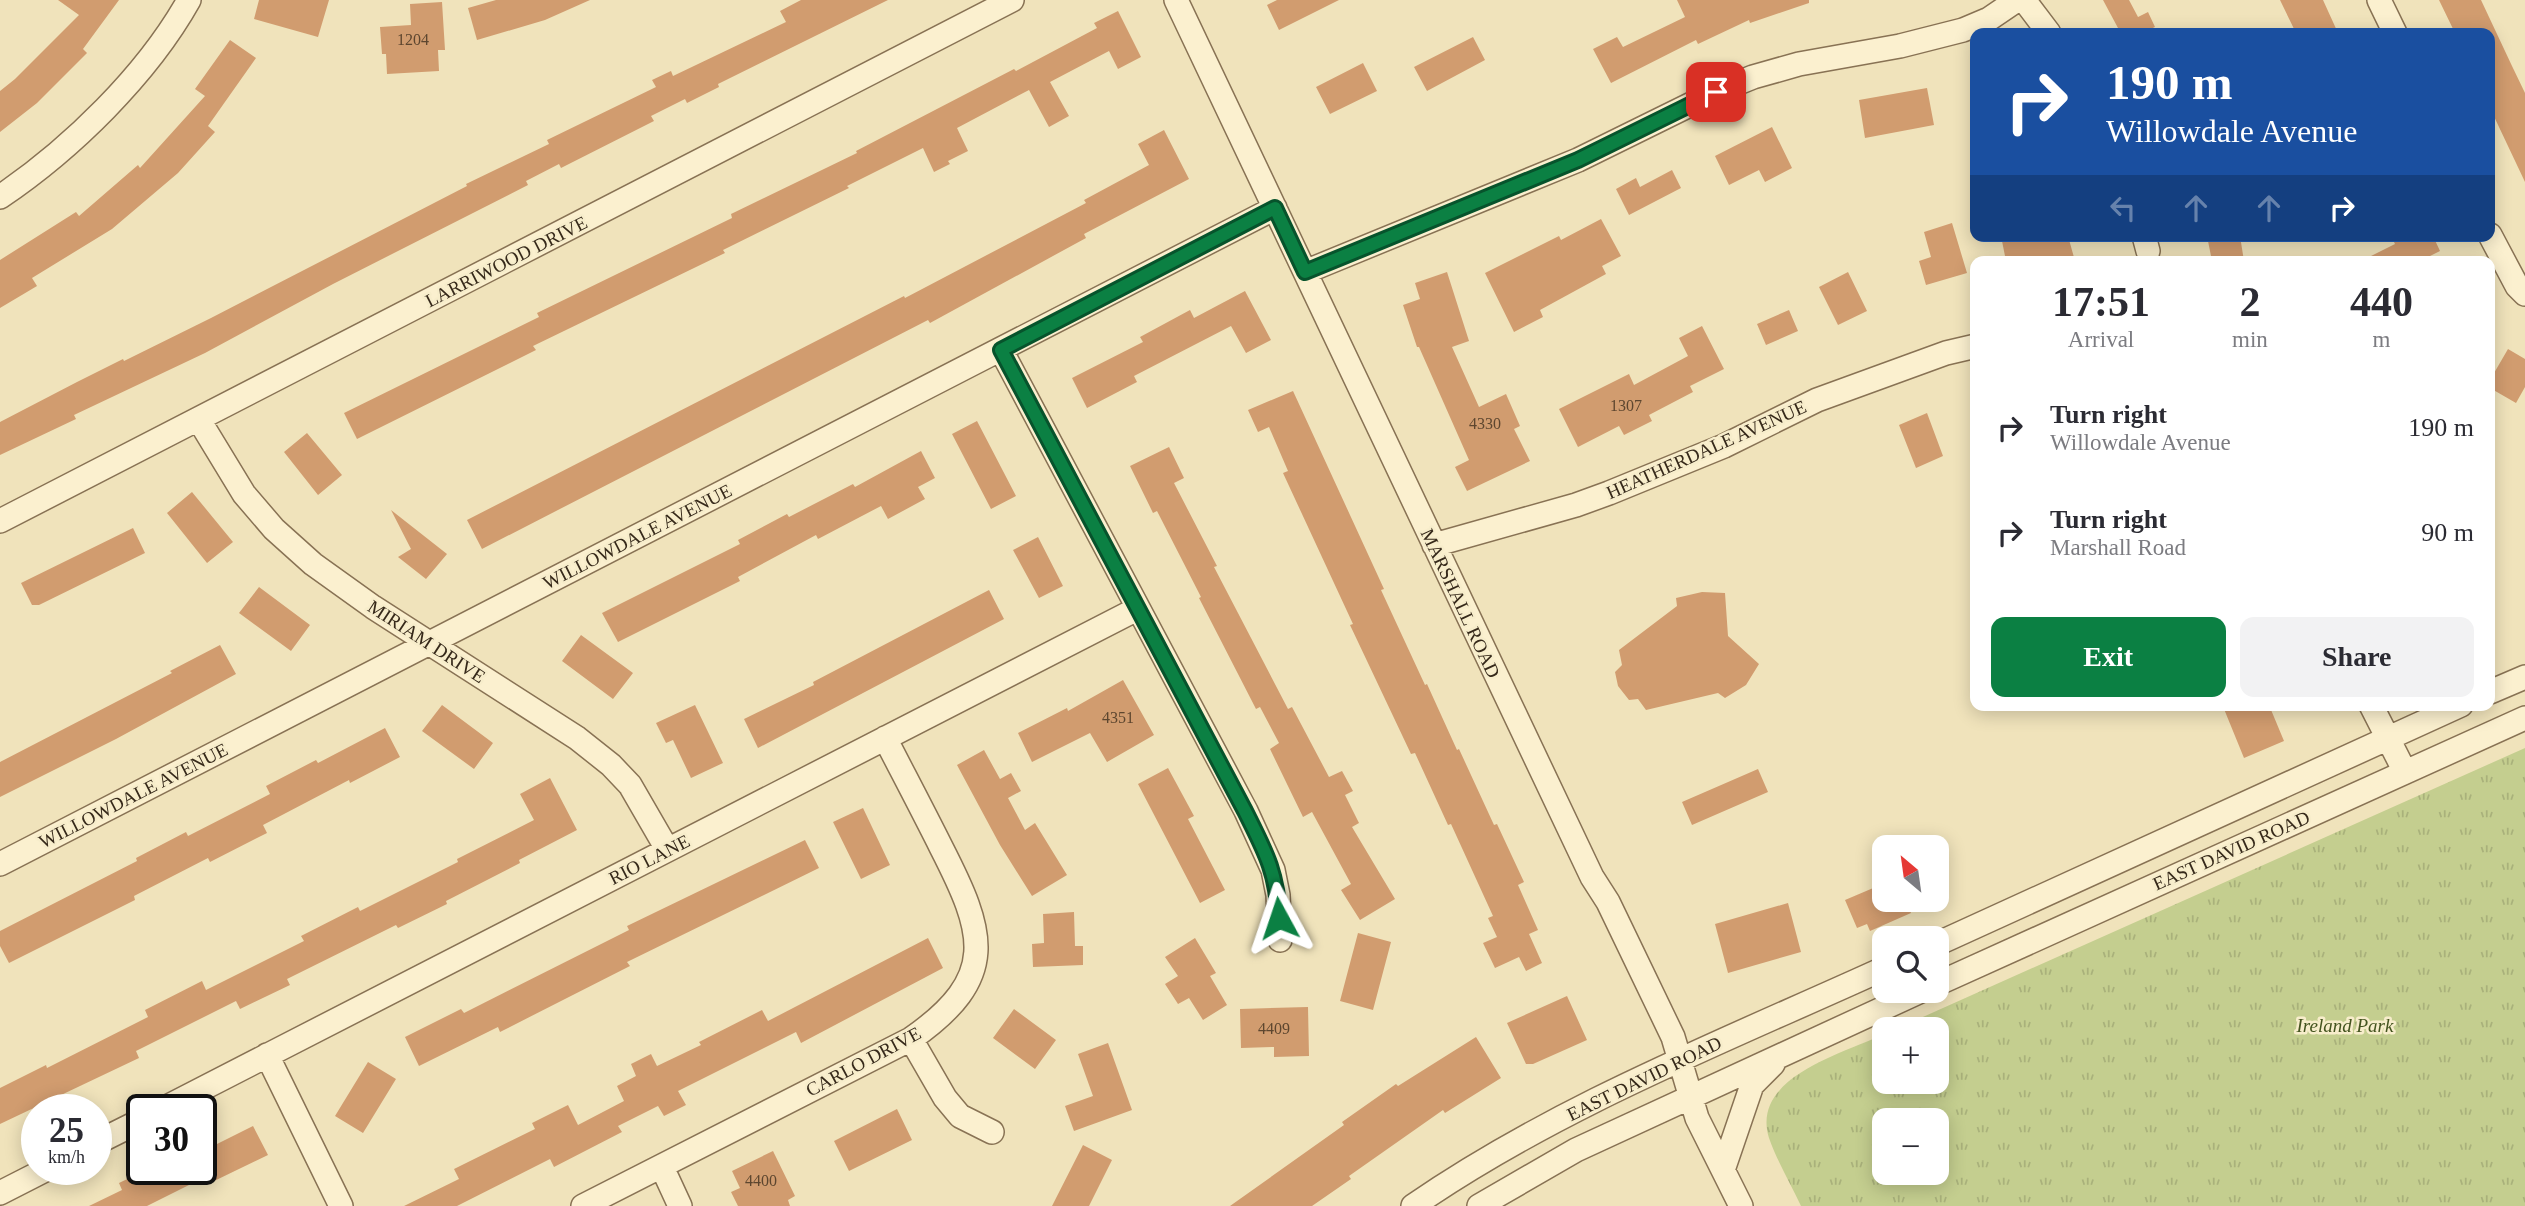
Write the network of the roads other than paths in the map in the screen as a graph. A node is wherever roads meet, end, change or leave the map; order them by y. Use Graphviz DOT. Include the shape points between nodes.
graph roads {
  1 [pos="189,0"];
  2 [pos="1012,0"];
  3 [pos="1176,0"];
  4 [pos="2017,0"];
  5 [pos="2024,0"];
  6 [pos="2379,0"];
  7 [pos="2045,28"];
  8 [pos="2393,28"];
  9 [pos="0,197"];
  10 [pos="1275,208"];
  11 [pos="2494,242"];
  12 [pos="1305,272"];
  13 [pos="2525,294"];
  14 [pos="1970,347"];
  15 [pos="1001,350"];
  16 [pos="199,420"];
  17 [pos="0,521"];
  18 [pos="1434,545"];
  19 [pos="1137,609"];
  20 [pos="428,642"];
  21 [pos="2525,677"];
  22 [pos="2495,690"];
  23 [pos="2375,711"];
  24 [pos="2448,711"];
  25 [pos="2525,718"];
  26 [pos="2390,737"];
  27 [pos="886,738"];
  28 [pos="2405,772"];
  29 [pos="667,849"];
  30 [pos="0,864"];
  31 [pos="1949,939"];
  32 [pos="1280,940"];
  33 [pos="1872,974"];
  34 [pos="1949,979"];
  35 [pos="1895,1003"];
  36 [pos="911,1038"];
  37 [pos="267,1055"];
  38 [pos="1782,1055"];
  39 [pos="1680,1060"];
  40 [pos="192,1094"];
  41 [pos="1690,1096"];
  42 [pos="992,1132"];
  43 [pos="662,1167"];
  44 [pos="1723,1170"];
  45 [pos="21,1182"];
  46 [pos="0,1193"];
  47 [pos="341,1206"];
  48 [pos="583,1206"];
  49 [pos="680,1206"];
  50 [pos="1413,1206"];
  51 [pos="1479,1206"];
  52 [pos="1741,1206"];
  1 -- 9 [label="street" via="112,101 72,141"];
  2 -- 16 [label="street, LARRIWOOD DRIVE"];
  3 -- 10 [label="street, MARSHALL ROAD"];
  4 -- 12 [label="street" via="1963,30 1800,64 1716,92 1578,160"];
  5 -- 7 [label="street"];
  6 -- 8 [label="street"];
  10 -- 12 [label="street, MARSHALL ROAD"];
  10 -- 15 [label="street, WILLOWDALE AVENUE"];
  11 -- 13 [label="street"];
  12 -- 18 [label="street, MARSHALL ROAD"];
  14 -- 18 [label="street, HEATHERDALE AVENUE" via="1817,400 1724,446 1609,493"];
  15 -- 19 [label="street"];
  15 -- 20 [label="street, WILLOWDALE AVENUE"];
  16 -- 17 [label="street, LARRIWOOD DRIVE"];
  16 -- 20 [label="street, MIRIAM DRIVE" via="237,485 274,529 313,564"];
  18 -- 39 [label="street, MARSHALL ROAD" via="1673,1037"];
  19 -- 27 [label="street, RIO LANE"];
  19 -- 32 [label="street" via="1273,870"];
  20 -- 29 [label="street, MIRIAM DRIVE" via="611,765 630,785"];
  20 -- 30 [label="street, WILLOWDALE AVENUE"];
  21 -- 22 [label="street"];
  23 -- 26 [label="street"];
  24 -- 26 [label="street, EAST DAVID ROAD"];
  25 -- 28 [label="street, EAST DAVID ROAD"];
  26 -- 28 [label="street"];
  26 -- 31 [label="street, EAST DAVID ROAD"];
  27 -- 29 [label="street, RIO LANE"];
  27 -- 36 [label="street, CARLO DRIVE" via="967,897 975,927 971,976 959,997 938,1020"];
  28 -- 34 [label="street, EAST DAVID ROAD"];
  29 -- 37 [label="street, RIO LANE"];
  33 -- 39 [label="street, EAST DAVID ROAD"];
  35 -- 38 [label="street, EAST DAVID ROAD"];
  36 -- 42 [label="street" via="960,1116"];
  36 -- 43 [label="street, CARLO DRIVE"];
  37 -- 40 [label="street, RIO LANE"];
  37 -- 47 [label="street"];
  38 -- 41 [label="street, EAST DAVID ROAD"];
  38 -- 44 [label="street" via="1752,1085"];
  39 -- 41 [label="street, MARSHALL ROAD"];
  39 -- 50 [label="street, EAST DAVID ROAD" via="1533,1132"];
  41 -- 44 [label="street, MARSHALL ROAD"];
  41 -- 51 [label="street, EAST DAVID ROAD" via="1576,1150"];
  43 -- 48 [label="street, CARLO DRIVE"];
  43 -- 49 [label="street"];
  44 -- 52 [label="street, MARSHALL ROAD"];
  45 -- 46 [label="street"];
}
